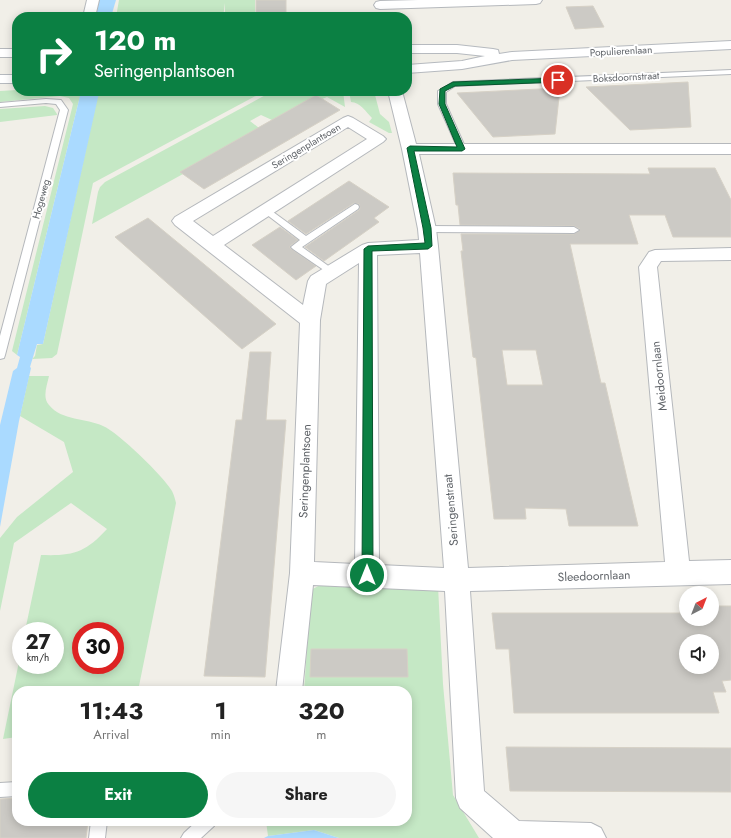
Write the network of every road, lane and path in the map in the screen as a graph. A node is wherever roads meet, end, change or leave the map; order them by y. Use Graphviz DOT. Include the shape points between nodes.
graph roads {
  1 [pos="93,0"];
  2 [pos="536,0"];
  3 [pos="477,1"];
  4 [pos="380,8"];
  5 [pos="90,12"];
  6 [pos="731,45"];
  7 [pos="413,49"];
  8 [pos="0,53"];
  9 [pos="12,54"];
  10 [pos="512,56"];
  11 [pos="412,69"];
  12 [pos="731,72"];
  13 [pos="12,78"];
  14 [pos="0,79"];
  15 [pos="396,96"];
  16 [pos="0,105"];
  17 [pos="410,148"];
  18 [pos="462,149"];
  19 [pos="731,149"];
  20 [pos="355,207"];
  21 [pos="266,211"];
  22 [pos="574,230"];
  23 [pos="428,237"];
  24 [pos="306,240"];
  25 [pos="212,245"];
  26 [pos="368,249"];
  27 [pos="731,254"];
  28 [pos="331,272"];
  29 [pos="310,320"];
  30 [pos="0,355"];
  31 [pos="731,572"];
  32 [pos="302,573"];
  33 [pos="678,573"];
  34 [pos="367,575"];
  35 [pos="457,580"];
  36 [pos="290,686"];
  37 [pos="12,789"];
  38 [pos="0,790"];
  39 [pos="98,826"];
  40 [pos="203,826"];
  41 [pos="97,838"];
  42 [pos="189,838"];
  43 [pos="591,838"];
  1 -- 5 [label="street"];
  2 -- 3 [label="street"];
  3 -- 4 [label="street"];
  6 -- 10 [label="street, Populierenlaan"];
  7 -- 10 [label="street, Populierenlaan" via="466,50"];
  7 -- 11 [label="street" via="423,57 423,61"];
  8 -- 9 [label="street"];
  10 -- 11 [label="street, Populierenlaan" via="462,65"];
  12 -- 18 [label="lane, Boksdoornstraat" via="453,84 442,91 442,104"];
  13 -- 14 [label="street"];
  15 -- 17 [label="street, Seringenstraat"];
  16 -- 30 [label="lane, Hogeweg" via="46,101 58,102 64,110"];
  17 -- 18 [label="street"];
  17 -- 23 [label="street, Seringenstraat"];
  18 -- 19 [label="street"];
  20 -- 24 [label="lane"];
  21 -- 24 [label="lane"];
  21 -- 25 [label="street, Seringenplantsoen"];
  21 -- 25 [label="street, Seringenplantsoen" via="378,139 348,121 180,221"];
  22 -- 23 [label="lane"];
  23 -- 26 [label="street, Seringenplantsoen"];
  23 -- 35 [label="street, Seringenstraat"];
  24 -- 28 [label="lane" via="296,247"];
  25 -- 29 [label="street, Seringenplantsoen"];
  26 -- 28 [label="street, Seringenplantsoen"];
  26 -- 34 [label="street"];
  27 -- 33 [label="street, Meidoornlaan" via="661,255 655,256 648,267"];
  28 -- 29 [label="street, Seringenplantsoen" via="317,281"];
  29 -- 32 [label="street, Seringenplantsoen"];
  31 -- 33 [label="street, Sleedoornlaan"];
  32 -- 34 [label="street"];
  32 -- 36 [label="street, Seringenplantsoen"];
  33 -- 35 [label="street, Sleedoornlaan"];
  34 -- 35 [label="street"];
  35 -- 43 [label="street, Seringenstraat" via="470,798 513,836"];
  37 -- 38 [label="lane"];
  39 -- 41 [label="lane"];
  40 -- 42 [label="lane"];
}
